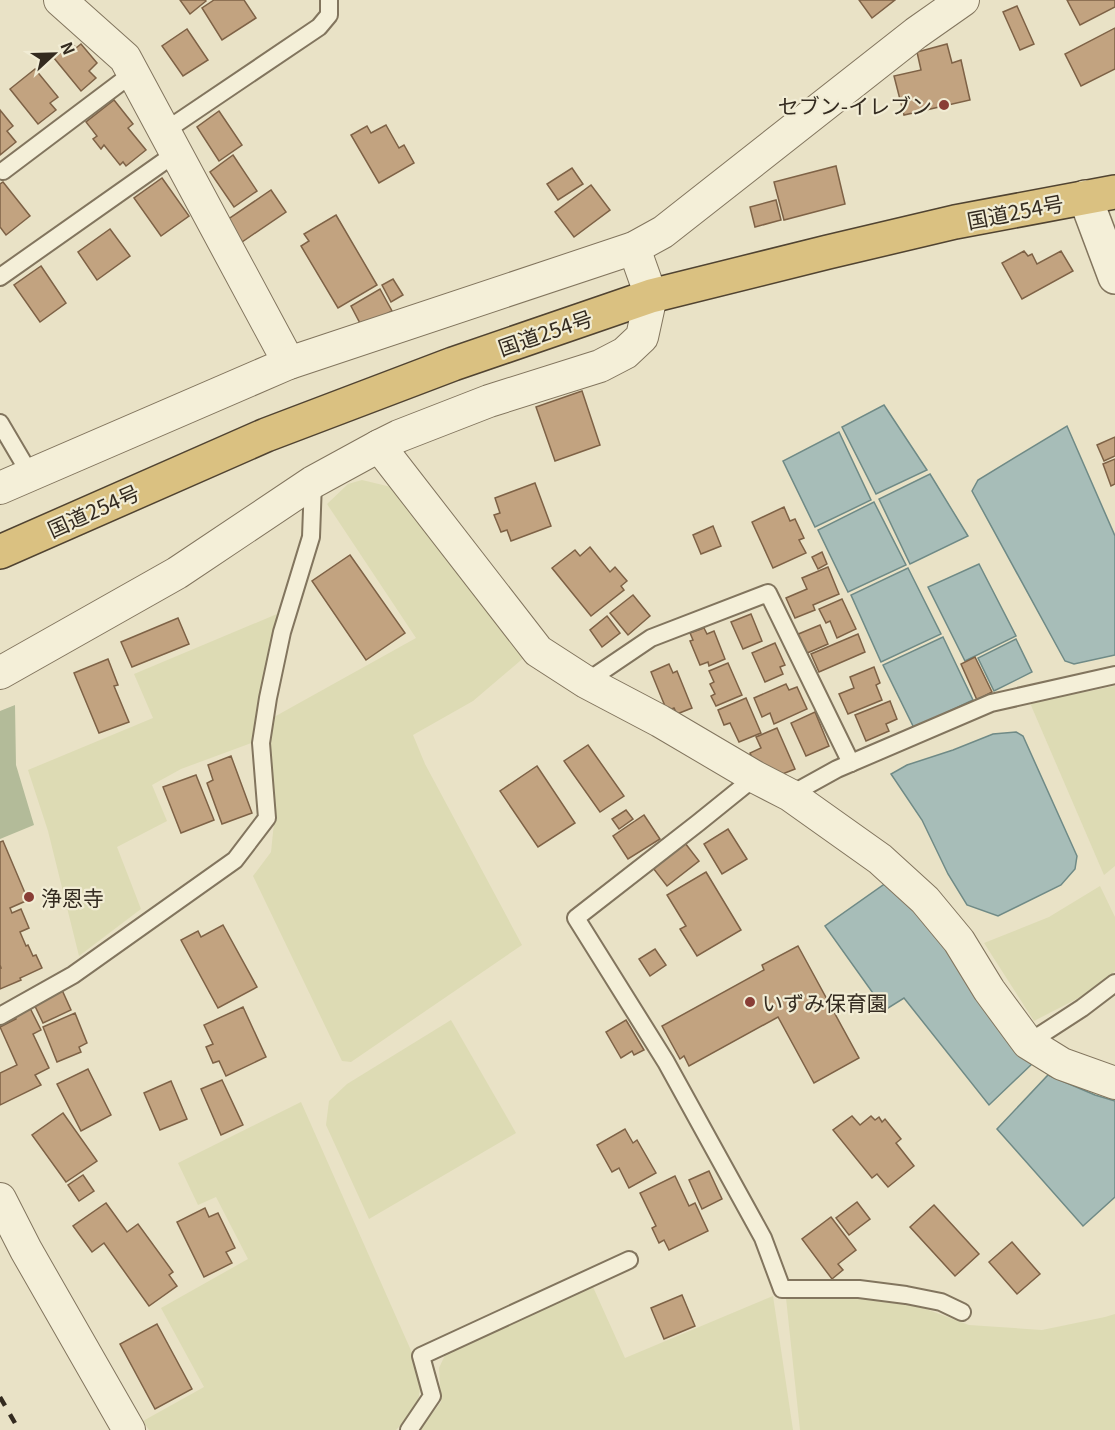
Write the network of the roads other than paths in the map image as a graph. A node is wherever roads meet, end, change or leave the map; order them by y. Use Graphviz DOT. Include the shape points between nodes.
graph roads {
  1 [pos="60,0"];
  2 [pos="328,0"];
  3 [pos="963,0"];
  4 [pos="134,73"];
  5 [pos="170,142"];
  6 [pos="3,171"];
  7 [pos="1100,194"];
  8 [pos="634,248"];
  9 [pos="0,277"];
  10 [pos="1115,277"];
  11 [pos="651,296"];
  12 [pos="289,363"];
  13 [pos="0,423"];
  14 [pos="379,446"];
  15 [pos="30,474"];
  16 [pos="314,482"];
  17 [pos="0,488"];
  18 [pos="0,552"];
  19 [pos="0,673"];
  20 [pos="1115,675"];
  21 [pos="586,682"];
  22 [pos="851,763"];
  23 [pos="755,777"];
  24 [pos="790,795"];
  25 [pos="1115,983"];
  26 [pos="0,1016"];
  27 [pos="1028,1043"];
  28 [pos="1115,1083"];
  29 [pos="0,1199"];
  30 [pos="629,1260"];
  31 [pos="962,1312"];
  32 [pos="129,1430"];
  33 [pos="409,1430"];
  1 -- 4 [label="street" via="125,58"];
  2 -- 5 [label="lane" via="329,15 319,27"];
  3 -- 8 [label="street" via="663,232"];
  4 -- 5 [label="street"];
  4 -- 6 [label="lane"];
  5 -- 9 [label="lane"];
  5 -- 12 [label="street"];
  7 -- 10 [label="street"];
  7 -- 11 [label="highway, 国道254号" via="955,222"];
  8 -- 11 [label="street"];
  8 -- 12 [label="street"];
  11 -- 14 [label="street" via="642,337 625,353 600,366 489,401"];
  11 -- 18 [label="highway, 国道254号" via="453,364 266,435"];
  12 -- 15 [label="street"];
  13 -- 15 [label="lane"];
  14 -- 16 [label="street"];
  14 -- 21 [label="street" via="538,651"];
  15 -- 17 [label="street"];
  16 -- 19 [label="street" via="177,573"];
  16 -- 26 [label="lane" via="311,537 282,632 261,743 267,818 235,860 73,975"];
  20 -- 22 [label="lane" via="991,703"];
  21 -- 22 [label="lane" via="651,638 768,593"];
  21 -- 23 [label="street"];
  22 -- 24 [label="lane"];
  23 -- 24 [label="street"];
  23 -- 31 [label="lane" via="576,918 666,1062 763,1238 783,1289 859,1289 906,1295 941,1302"];
  24 -- 27 [label="street" via="879,859 925,900 959,941"];
  25 -- 27 [label="lane"];
  27 -- 28 [label="street" via="1062,1064"];
  29 -- 32 [label="street"];
  30 -- 33 [label="lane" via="422,1356 432,1396"];
}
